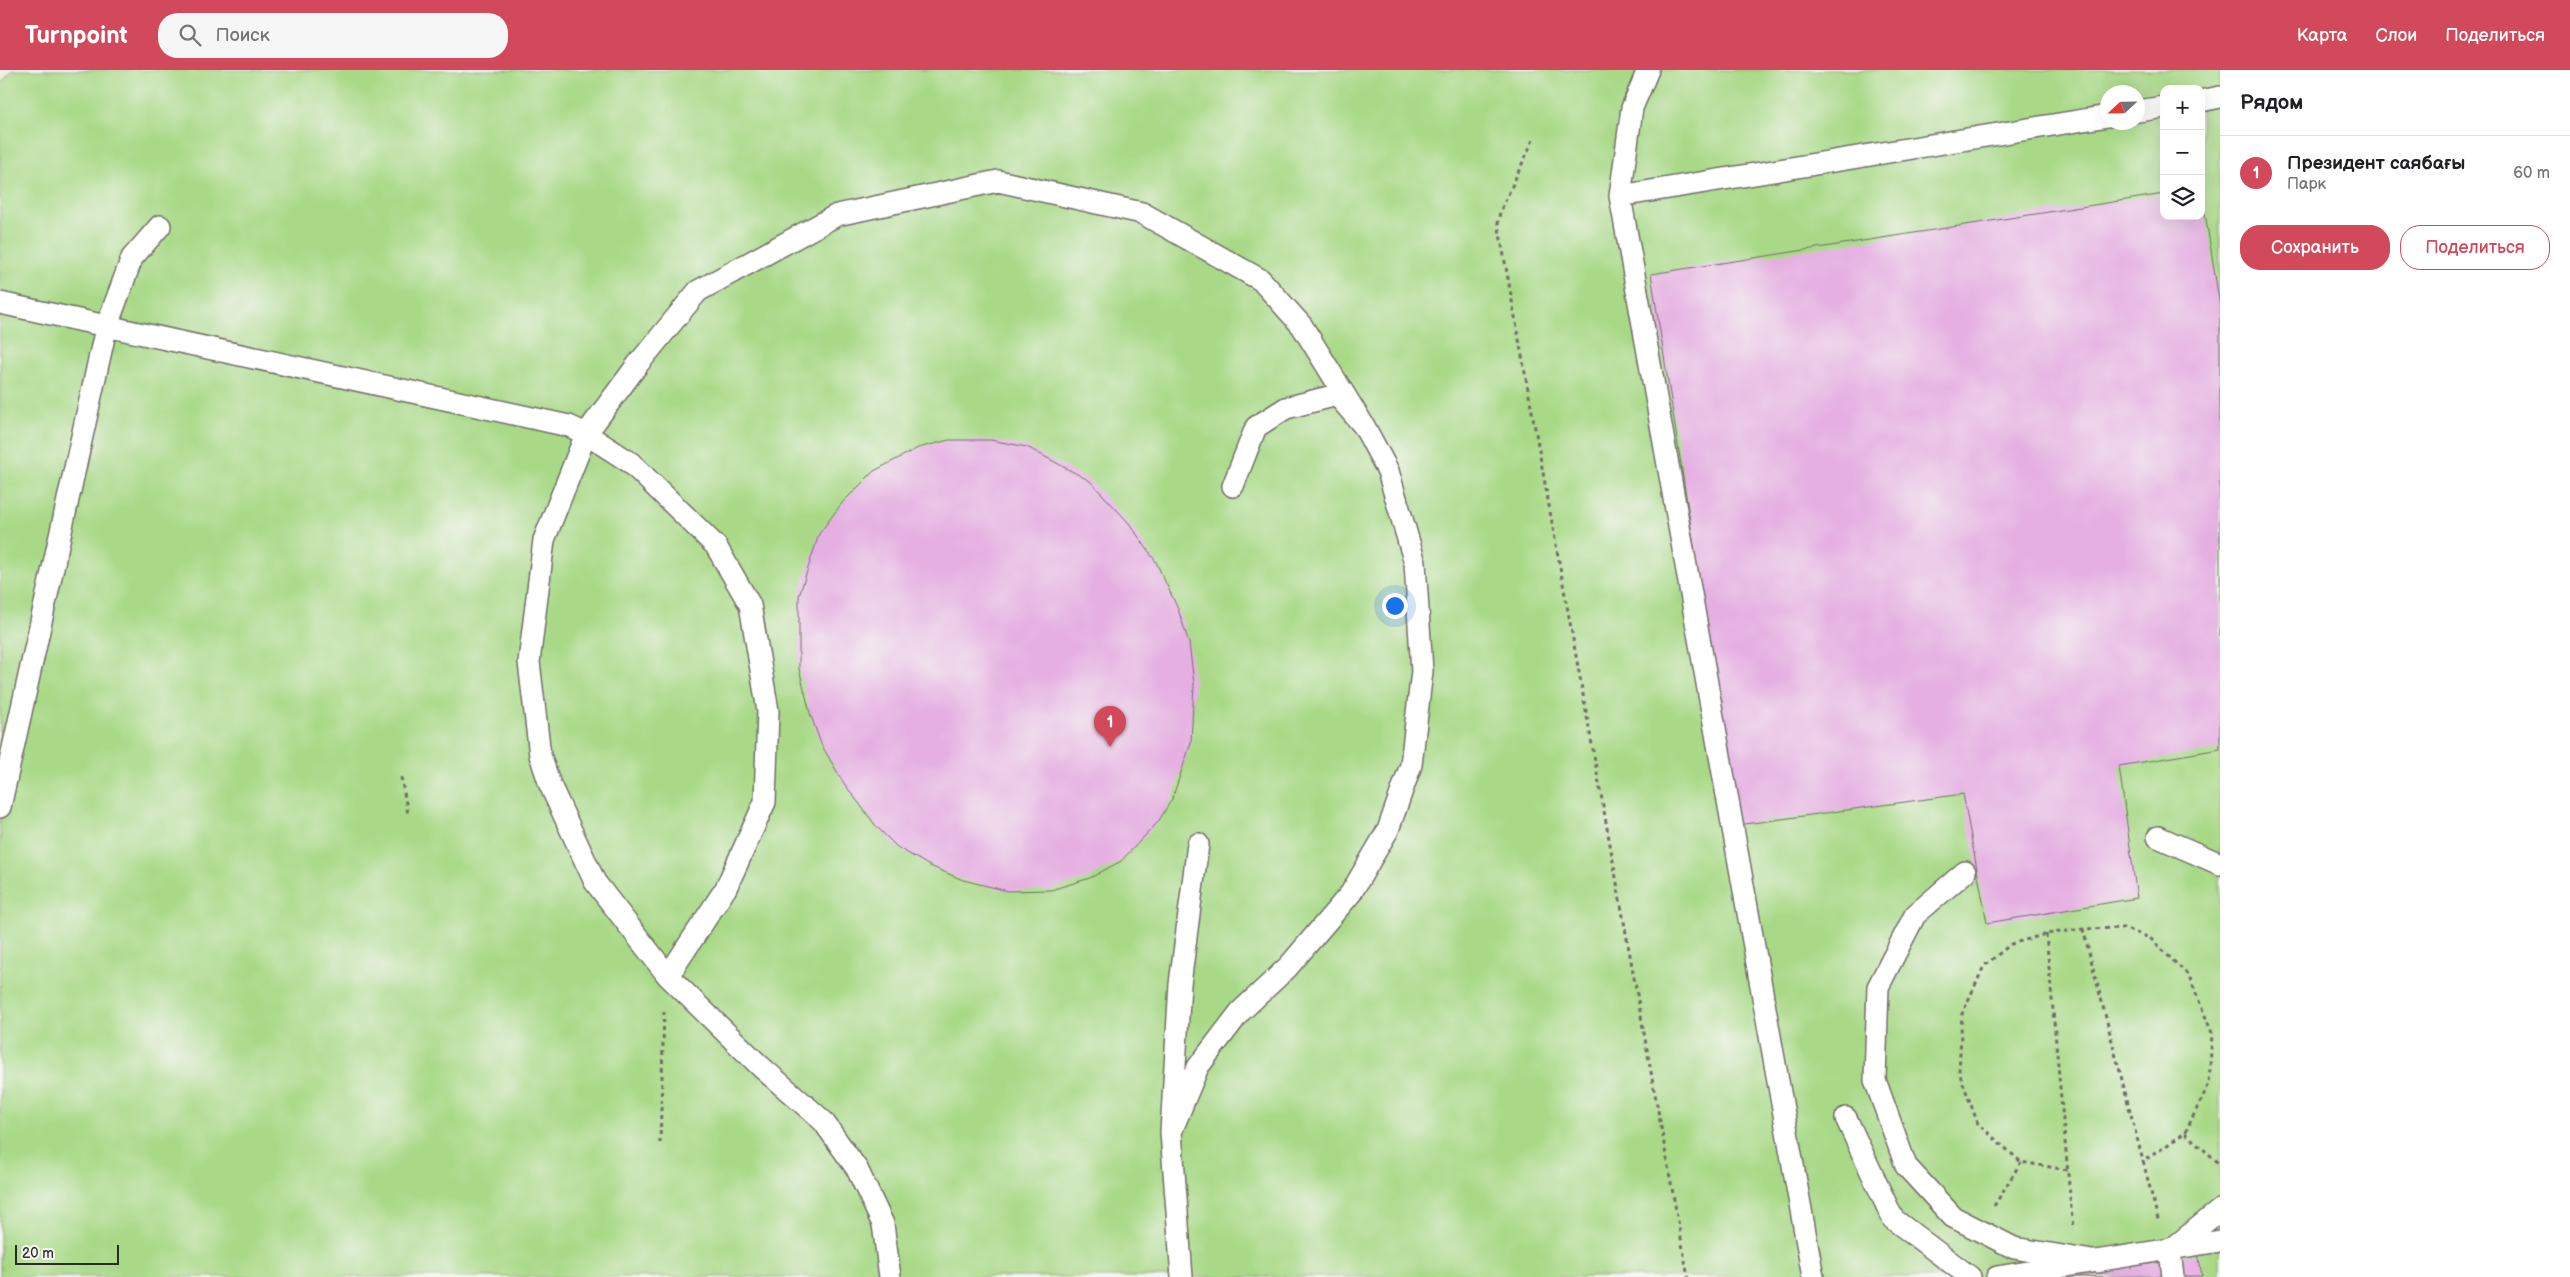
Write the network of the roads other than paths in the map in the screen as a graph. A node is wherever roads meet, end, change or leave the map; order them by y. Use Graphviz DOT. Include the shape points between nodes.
graph roads {
  1 [pos="1648,70"];
  2 [pos="2220,97"];
  3 [pos="2205,99"];
  4 [pos="2160,108"];
  5 [pos="2145,110"];
  6 [pos="2100,117"];
  7 [pos="1620,196"];
  8 [pos="160,226"];
  9 [pos="0,304"];
  10 [pos="106,328"];
  11 [pos="1364,426"];
  12 [pos="586,434"];
  13 [pos="1233,486"];
  14 [pos="0,807"];
  15 [pos="2158,837"];
  16 [pos="1198,844"];
  17 [pos="2220,864"];
  18 [pos="1965,872"];
  19 [pos="668,976"];
  20 [pos="1846,1118"];
  21 [pos="1171,1132"];
  22 [pos="2220,1210"];
  23 [pos="2220,1241"];
  24 [pos="2170,1251"];
  25 [pos="2099,1269"];
  26 [pos="890,1277"];
  27 [pos="1182,1277"];
  28 [pos="1813,1277"];
  29 [pos="1970,1277"];
  30 [pos="1997,1277"];
  31 [pos="2173,1277"];
  1 -- 7 [label="lane" via="1632,108"];
  2 -- 3 [label="lane"];
  4 -- 5 [label="lane"];
  6 -- 7 [label="lane"];
  7 -- 28 [label="lane"];
  8 -- 10 [label="lane" via="132,258"];
  9 -- 10 [label="lane"];
  10 -- 12 [label="lane" via="569,426"];
  10 -- 14 [label="lane"];
  11 -- 12 [label="lane" via="1302,326 1261,280 1142,213 998,181 837,215 698,291"];
  11 -- 13 [label="lane" via="1337,395 1286,408 1256,426"];
  11 -- 21 [label="lane" via="1388,471 1415,563 1422,671 1411,765 1388,830 1351,893 1288,967 1240,1012 1198,1067"];
  12 -- 19 [label="lane" via="544,540 529,662 540,755 550,785 595,882"];
  12 -- 19 [label="lane" via="631,463 716,546 750,605 768,710 765,802 726,888"];
  15 -- 17 [label="lane"];
  16 -- 21 [label="lane" via="1180,984"];
  18 -- 25 [label="lane" via="1915,915 1878,988 1875,1080 1906,1166 1953,1217 2014,1248"];
  19 -- 26 [label="lane" via="760,1066 823,1120 857,1170 883,1224"];
  20 -- 29 [label="lane" via="1892,1219"];
  21 -- 27 [label="lane"];
  22 -- 24 [label="lane"];
  23 -- 24 [label="lane"];
  24 -- 25 [label="lane"];
  24 -- 31 [label="lane"];
  25 -- 30 [label="lane"];
}
